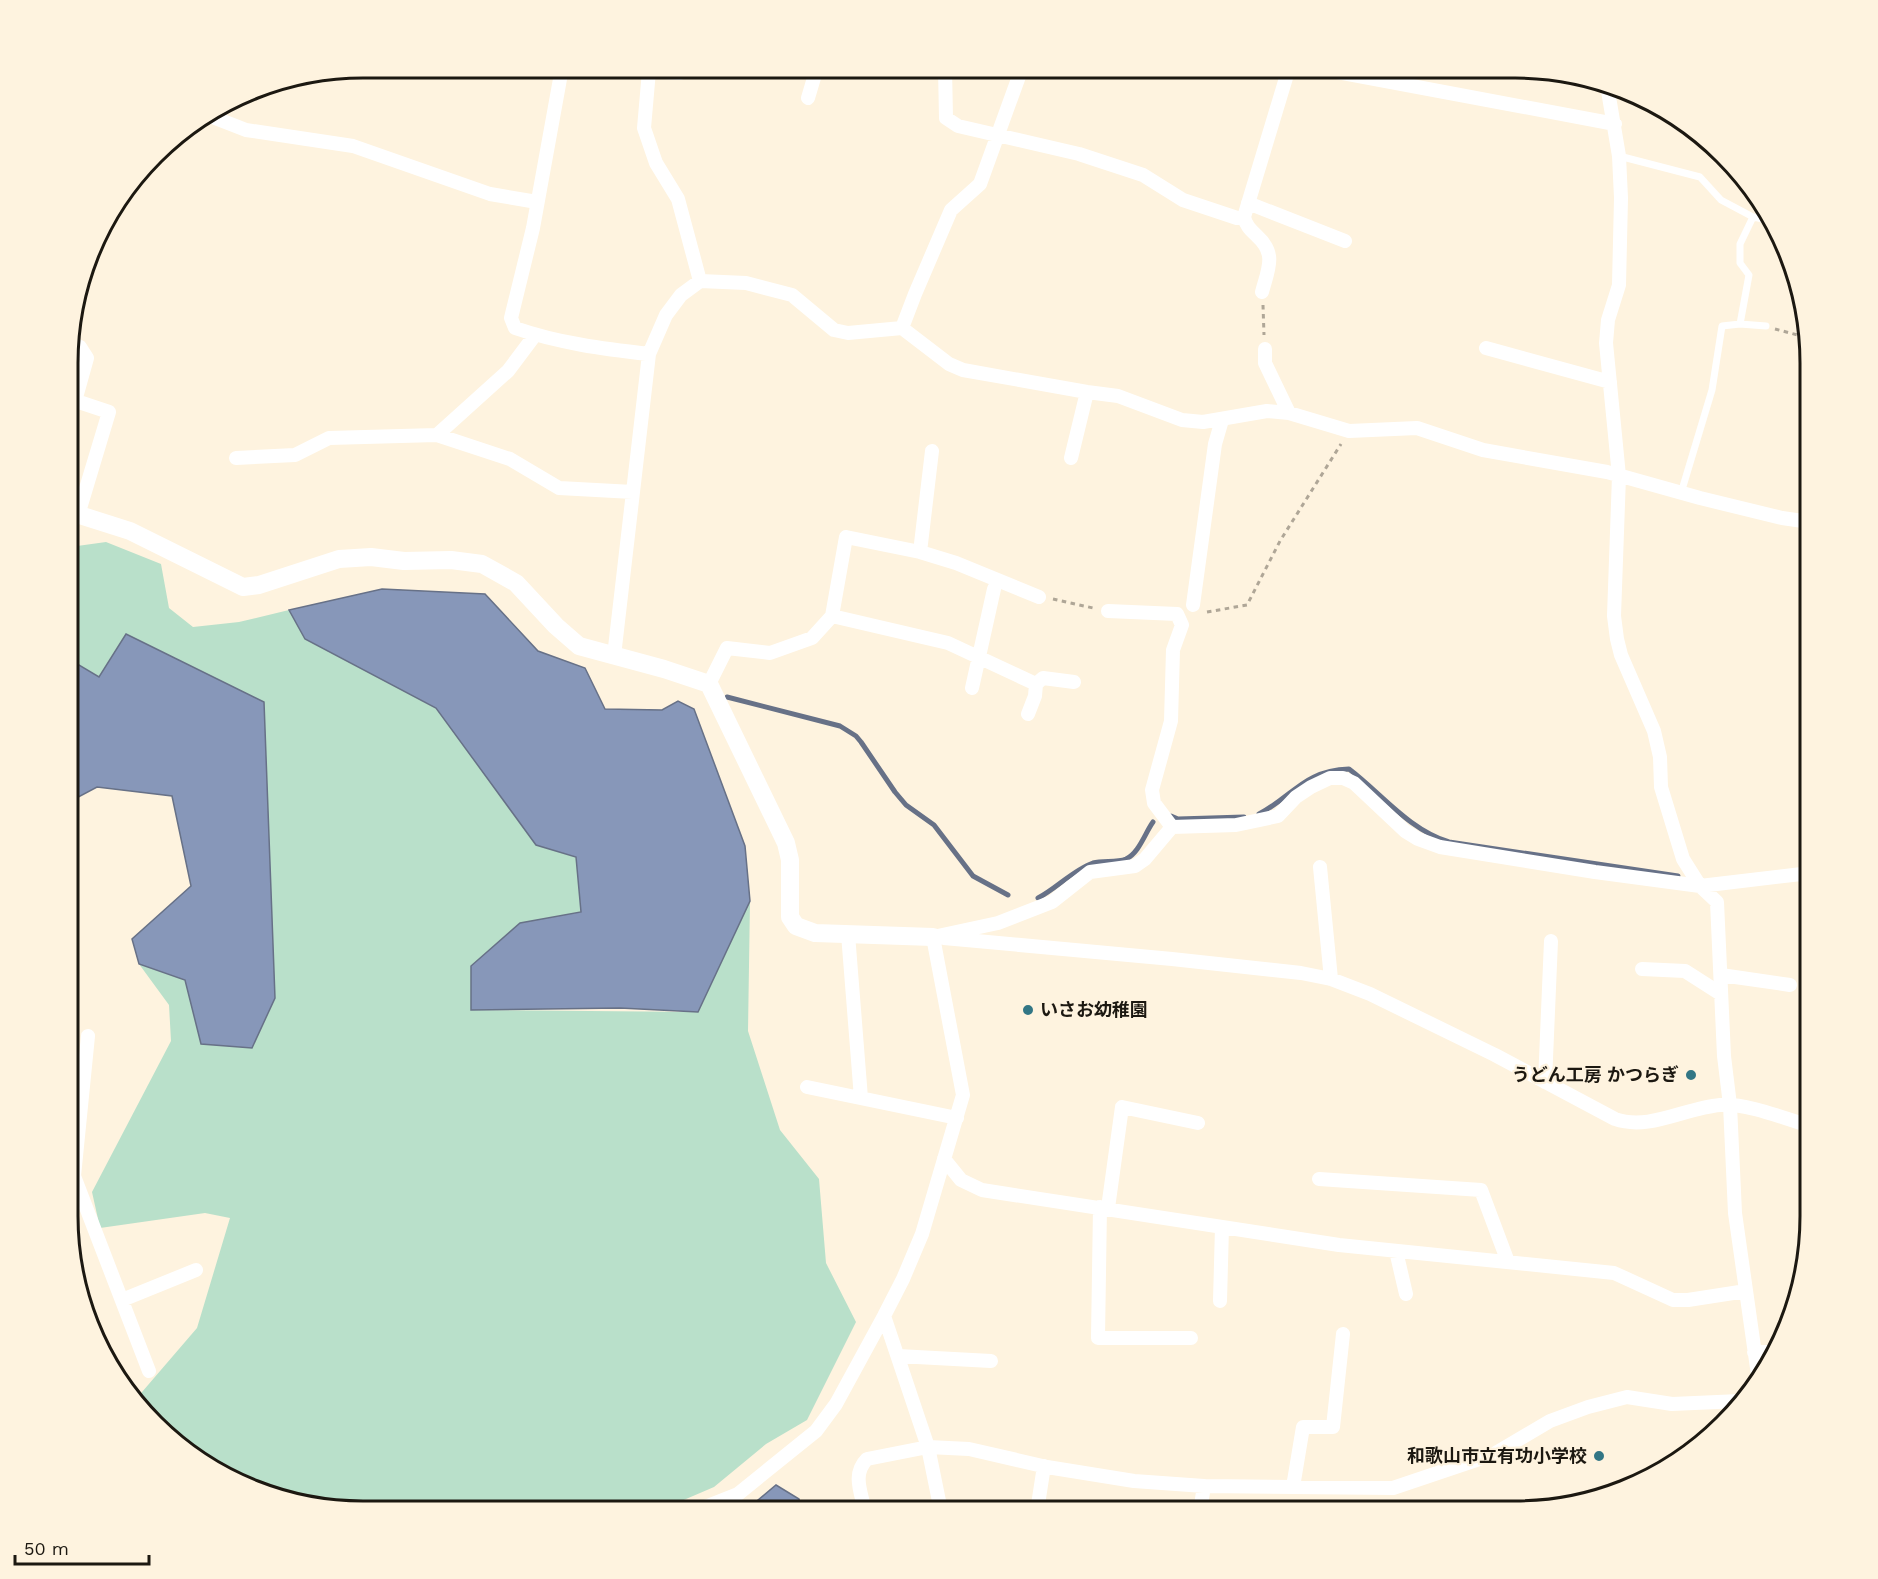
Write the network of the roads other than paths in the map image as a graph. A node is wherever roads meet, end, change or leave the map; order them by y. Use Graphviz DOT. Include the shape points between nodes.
graph roads {
  1 [pos="560,78"];
  2 [pos="643,78"];
  3 [pos="814,78"];
  4 [pos="945,78"];
  5 [pos="1018,78"];
  6 [pos="1286,78"];
  7 [pos="1369,78"];
  8 [pos="1609,94"];
  9 [pos="808,98"];
  10 [pos="216,118"];
  11 [pos="1615,124"];
  12 [pos="998,134"];
  13 [pos="1619,156"];
  14 [pos="537,202"];
  15 [pos="1248,203"];
  16 [pos="1244,217"];
  17 [pos="1753,217"];
  18 [pos="1761,219"];
  19 [pos="1345,241"];
  20 [pos="700,281"];
  21 [pos="1262,292"];
  22 [pos="1740,324"];
  23 [pos="1766,326"];
  24 [pos="902,328"];
  25 [pos="536,335"];
  26 [pos="79,347"];
  27 [pos="1486,348"];
  28 [pos="1265,349"];
  29 [pos="649,354"];
  30 [pos="1610,382"];
  31 [pos="78,383"];
  32 [pos="1087,392"];
  33 [pos="78,402"];
  34 [pos="1289,413"];
  35 [pos="1222,420"];
  36 [pos="437,435"];
  37 [pos="932,451"];
  38 [pos="236,458"];
  39 [pos="1071,458"];
  40 [pos="1619,476"];
  41 [pos="633,492"];
  42 [pos="1682,493"];
  43 [pos="78,501"];
  44 [pos="78,514"];
  45 [pos="1800,521"];
  46 [pos="920,552"];
  47 [pos="994,589"];
  48 [pos="1039,597"];
  49 [pos="1193,605"];
  50 [pos="1108,611"];
  51 [pos="832,616"];
  52 [pos="614,656"];
  53 [pos="979,656"];
  54 [pos="1074,682"];
  55 [pos="709,684"];
  56 [pos="1036,684"];
  57 [pos="972,688"];
  58 [pos="1028,714"];
  59 [pos="1172,827"];
  60 [pos="1320,867"];
  61 [pos="1800,874"];
  62 [pos="1700,886"];
  63 [pos="848,934"];
  64 [pos="933,937"];
  65 [pos="1551,941"];
  66 [pos="1642,969"];
  67 [pos="1721,975"];
  68 [pos="1331,980"];
  69 [pos="1790,986"];
  70 [pos="1721,994"];
  71 [pos="87,1036"];
  72 [pos="1545,1082"];
  73 [pos="807,1087"];
  74 [pos="861,1098"];
  75 [pos="1730,1105"];
  76 [pos="78,1115"];
  77 [pos="957,1118"];
  78 [pos="1198,1122"];
  79 [pos="1800,1123"];
  80 [pos="944,1159"];
  81 [pos="1319,1179"];
  82 [pos="78,1194"];
  83 [pos="1104,1208"];
  84 [pos="1222,1227"];
  85 [pos="1396,1251"];
  86 [pos="1508,1262"];
  87 [pos="196,1270"];
  88 [pos="1746,1292"];
  89 [pos="1406,1293"];
  90 [pos="122,1300"];
  91 [pos="1220,1301"];
  92 [pos="884,1316"];
  93 [pos="1342,1334"];
  94 [pos="1191,1338"];
  95 [pos="1754,1352"];
  96 [pos="1766,1352"];
  97 [pos="898,1356"];
  98 [pos="991,1361"];
  99 [pos="1757,1367"];
  100 [pos="149,1371"];
  101 [pos="1731,1401"];
  102 [pos="928,1447"];
  103 [pos="1044,1466"];
  104 [pos="1204,1486"];
  105 [pos="1293,1487"];
  106 [pos="720,1501"];
  107 [pos="863,1501"];
  108 [pos="939,1501"];
  109 [pos="1039,1501"];
  110 [pos="1202,1501"];
  1 -- 14 [label="street"];
  2 -- 20 [label="street" via="644,128 656,163 678,199"];
  3 -- 9 [label="street"];
  4 -- 12 [label="street" via="946,118 958,126"];
  5 -- 12 [label="street"];
  6 -- 15 [label="street"];
  7 -- 11 [label="street"];
  8 -- 11 [label="street"];
  10 -- 14 [label="street" via="246,130 353,146 490,194"];
  11 -- 13 [label="street"];
  12 -- 16 [label="street" via="1143,175 1184,200"];
  12 -- 24 [label="street" via="980,184 951,210"];
  13 -- 17 [label="lane" via="1700,177 1721,200"];
  13 -- 30 [label="street" via="1619,285 1608,320 1606,343"];
  14 -- 25 [label="street" via="511,318 515,328"];
  15 -- 16 [label="street"];
  15 -- 19 [label="street"];
  16 -- 21 [label="street" via="1246,225 1267,244 1269,252"];
  17 -- 18 [label="lane"];
  17 -- 22 [label="lane" via="1740,244 1740,263 1749,275"];
  20 -- 24 [label="street" via="746,283 792,295 834,330 848,333"];
  20 -- 29 [label="street" via="681,295 666,315"];
  22 -- 23 [label="lane"];
  22 -- 42 [label="lane" via="1722,326 1712,390"];
  24 -- 32 [label="street" via="963,370"];
  25 -- 29 [label="street"];
  25 -- 36 [label="street" via="508,371"];
  26 -- 31 [label="street" via="87,358"];
  27 -- 30 [label="street"];
  28 -- 34 [label="street" via="1265,363"];
  29 -- 41 [label="street"];
  30 -- 40 [label="street"];
  32 -- 35 [label="street" via="1118,396 1182,420"];
  32 -- 39 [label="street"];
  33 -- 43 [label="street" via="109,412"];
  34 -- 35 [label="street" via="1267,411"];
  34 -- 40 [label="street" via="1349,431 1417,428 1484,450"];
  35 -- 49 [label="street" via="1215,444"];
  36 -- 38 [label="street" via="328,438 294,455"];
  36 -- 41 [label="street" via="510,459 560,488"];
  37 -- 46 [label="street"];
  40 -- 42 [label="street"];
  40 -- 62 [label="street" via="1614,616 1617,639 1654,730 1661,787 1683,859"];
  41 -- 52 [label="street"];
  42 -- 45 [label="street"];
  44 -- 52 [label="street" via="130,531 243,587 339,559 371,557 482,564 516,583 579,646"];
  46 -- 48 [label="street"];
  46 -- 51 [label="street" via="846,537"];
  47 -- 53 [label="street"];
  50 -- 59 [label="street" via="1177,614 1182,625 1173,650 1171,721 1152,790 1154,803"];
  51 -- 53 [label="street" via="948,643"];
  51 -- 55 [label="street" via="812,638 770,653 727,648"];
  52 -- 55 [label="street"];
  53 -- 56 [label="street"];
  53 -- 57 [label="street"];
  54 -- 56 [label="street" via="1044,678"];
  55 -- 63 [label="street" via="786,843 790,860 790,917 796,926 815,933"];
  56 -- 58 [label="street"];
  59 -- 62 [label="street" via="1236,825 1278,816 1311,787 1330,778 1343,778 1354,783 1405,831 1440,847"];
  59 -- 64 [label="street" via="1135,866 1090,872 1052,902 998,923"];
  60 -- 68 [label="street"];
  61 -- 62 [label="street"];
  62 -- 67 [label="street" via="1717,902"];
  63 -- 64 [label="street"];
  63 -- 74 [label="street"];
  64 -- 68 [label="street" via="1172,959"];
  64 -- 77 [label="street" via="963,1095"];
  65 -- 72 [label="street"];
  66 -- 70 [label="street" via="1685,971"];
  67 -- 69 [label="street"];
  67 -- 70 [label="street"];
  68 -- 72 [label="street" via="1370,994"];
  70 -- 75 [label="street"];
  71 -- 76 [label="street"];
  72 -- 75 [label="street" via="1627,1123 1645,1123 1691,1110"];
  73 -- 74 [label="street"];
  74 -- 77 [label="street"];
  75 -- 79 [label="street"];
  75 -- 88 [label="street" via="1735,1214"];
  77 -- 80 [label="street"];
  78 -- 83 [label="street" via="1122,1107"];
  80 -- 83 [label="street" via="961,1180 982,1190"];
  80 -- 92 [label="street" via="922,1234"];
  81 -- 86 [label="street" via="1481,1190"];
  82 -- 90 [label="street"];
  83 -- 84 [label="street"];
  83 -- 94 [label="street" via="1098,1338"];
  84 -- 85 [label="street"];
  84 -- 91 [label="street"];
  85 -- 86 [label="street"];
  85 -- 89 [label="street"];
  86 -- 88 [label="street" via="1614,1273 1673,1300"];
  87 -- 90 [label="street"];
  88 -- 95 [label="street"];
  90 -- 100 [label="street"];
  92 -- 97 [label="street"];
  92 -- 106 [label="street" via="836,1404 816,1431 738,1494"];
  93 -- 105 [label="street" via="1333,1427 1303,1427"];
  95 -- 96 [label="street"];
  95 -- 99 [label="street"];
  97 -- 98 [label="street"];
  97 -- 102 [label="street"];
  101 -- 105 [label="street" via="1672,1404 1627,1397 1550,1421 1494,1454 1393,1488"];
  102 -- 103 [label="street" via="969,1449"];
  102 -- 107 [label="street" via="867,1459 857,1477"];
  102 -- 108 [label="street"];
  103 -- 104 [label="street" via="1134,1481"];
  103 -- 109 [label="street"];
  104 -- 105 [label="street"];
  104 -- 110 [label="street"];
}
